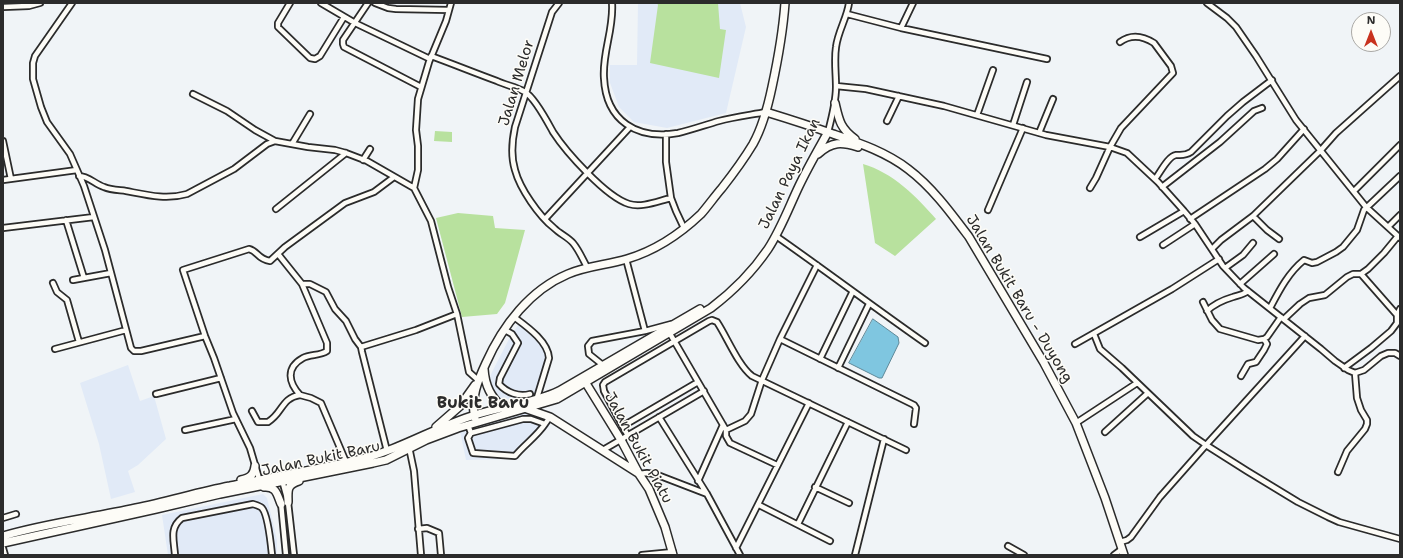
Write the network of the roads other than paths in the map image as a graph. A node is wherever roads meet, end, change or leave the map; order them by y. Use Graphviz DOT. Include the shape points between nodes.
graph roads {
  1 [pos="40,3"];
  2 [pos="72,3"];
  3 [pos="290,3"];
  4 [pos="321,3"];
  5 [pos="368,3"];
  6 [pos="375,3"];
  7 [pos="451,3"];
  8 [pos="559,3"];
  9 [pos="612,3"];
  10 [pos="785,3"];
  11 [pos="849,3"];
  12 [pos="913,3"];
  13 [pos="1207,3"];
  14 [pos="3,6"];
  15 [pos="449,10"];
  16 [pos="847,14"];
  17 [pos="344,17"];
  18 [pos="355,23"];
  19 [pos="901,28"];
  20 [pos="1120,42"];
  21 [pos="430,58"];
  22 [pos="1047,59"];
  23 [pos="993,70"];
  24 [pos="1400,76"];
  25 [pos="1272,80"];
  26 [pos="1027,82"];
  27 [pos="836,86"];
  28 [pos="420,87"];
  29 [pos="526,92"];
  30 [pos="193,94"];
  31 [pos="899,96"];
  32 [pos="1053,98"];
  33 [pos="834,103"];
  34 [pos="1262,108"];
  35 [pos="766,112"];
  36 [pos="310,114"];
  37 [pos="977,115"];
  38 [pos="887,121"];
  39 [pos="1013,126"];
  40 [pos="630,127"];
  41 [pos="1022,128"];
  42 [pos="1304,128"];
  43 [pos="828,132"];
  44 [pos="1039,133"];
  45 [pos="666,134"];
  46 [pos="3,141"];
  47 [pos="275,141"];
  48 [pos="292,144"];
  49 [pos="861,144"];
  50 [pos="1400,146"];
  51 [pos="1110,147"];
  52 [pos="370,149"];
  53 [pos="1321,150"];
  54 [pos="346,153"];
  55 [pos="889,156"];
  56 [pos="363,160"];
  57 [pos="813,160"];
  58 [pos="77,170"];
  59 [pos="588,173"];
  60 [pos="79,176"];
  61 [pos="1400,176"];
  62 [pos="394,177"];
  63 [pos="11,179"];
  64 [pos="1155,179"];
  65 [pos="3,180"];
  66 [pos="1162,187"];
  67 [pos="414,188"];
  68 [pos="1090,188"];
  69 [pos="1354,191"];
  70 [pos="671,198"];
  71 [pos="1366,207"];
  72 [pos="276,209"];
  73 [pos="988,210"];
  74 [pos="1184,211"];
  75 [pos="1400,215"];
  76 [pos="1253,216"];
  77 [pos="94,217"];
  78 [pos="545,219"];
  79 [pos="1190,219"];
  80 [pos="66,220"];
  81 [pos="1195,224"];
  82 [pos="1388,227"];
  83 [pos="3,228"];
  84 [pos="684,228"];
  85 [pos="776,236"];
  86 [pos="1140,237"];
  87 [pos="1399,237"];
  88 [pos="1279,239"];
  89 [pos="1253,243"];
  90 [pos="1163,245"];
  91 [pos="1212,249"];
  92 [pos="278,254"];
  93 [pos="1274,254"];
  94 [pos="626,259"];
  95 [pos="1219,259"];
  96 [pos="817,265"];
  97 [pos="587,267"];
  98 [pos="1225,268"];
  99 [pos="111,273"];
  100 [pos="1361,274"];
  101 [pos="84,278"];
  102 [pos="744,278"];
  103 [pos="74,280"];
  104 [pos="54,282"];
  105 [pos="302,284"];
  106 [pos="1240,284"];
  107 [pos="1248,291"];
  108 [pos="852,292"];
  109 [pos="1203,302"];
  110 [pos="869,304"];
  111 [pos="1270,308"];
  112 [pos="1400,309"];
  113 [pos="1207,311"];
  114 [pos="457,314"];
  115 [pos="1397,316"];
  116 [pos="514,317"];
  117 [pos="1282,318"];
  118 [pos="675,324"];
  119 [pos="126,330"];
  120 [pos="505,330"];
  121 [pos="645,331"];
  122 [pos="668,331"];
  123 [pos="1094,334"];
  124 [pos="205,336"];
  125 [pos="1305,336"];
  126 [pos="780,339"];
  127 [pos="1264,339"];
  128 [pos="675,341"];
  129 [pos="79,342"];
  130 [pos="925,343"];
  131 [pos="1075,344"];
  132 [pos="361,347"];
  133 [pos="55,349"];
  134 [pos="1400,356"];
  135 [pos="820,359"];
  136 [pos="484,367"];
  137 [pos="606,368"];
  138 [pos="838,368"];
  139 [pos="1344,368"];
  140 [pos="1355,372"];
  141 [pos="1241,376"];
  142 [pos="221,378"];
  143 [pos="478,380"];
  144 [pos="762,380"];
  145 [pos="584,381"];
  146 [pos="698,382"];
  147 [pos="1137,383"];
  148 [pos="704,391"];
  149 [pos="1148,393"];
  150 [pos="156,394"];
  151 [pos="530,394"];
  152 [pos="300,395"];
  153 [pos="536,401"];
  154 [pos="809,403"];
  155 [pos="503,408"];
  156 [pos="524,409"];
  157 [pos="252,411"];
  158 [pos="550,417"];
  159 [pos="660,417"];
  160 [pos="475,418"];
  161 [pos="236,419"];
  162 [pos="848,422"];
  163 [pos="1076,423"];
  164 [pos="545,424"];
  165 [pos="914,424"];
  166 [pos="468,425"];
  167 [pos="723,425"];
  168 [pos="623,426"];
  169 [pos="185,430"];
  170 [pos="726,430"];
  171 [pos="1106,432"];
  172 [pos="471,433"];
  173 [pos="421,436"];
  174 [pos="628,436"];
  175 [pos="884,439"];
  176 [pos="621,440"];
  177 [pos="408,445"];
  178 [pos="1206,445"];
  179 [pos="603,450"];
  180 [pos="906,450"];
  181 [pos="386,451"];
  182 [pos="346,462"];
  183 [pos="777,465"];
  184 [pos="255,466"];
  185 [pos="355,467"];
  186 [pos="1338,472"];
  187 [pos="639,474"];
  188 [pos="279,479"];
  189 [pos="698,481"];
  190 [pos="260,483"];
  191 [pos="816,487"];
  192 [pos="707,494"];
  193 [pos="189,496"];
  194 [pos="202,499"];
  195 [pos="849,502"];
  196 [pos="285,503"];
  197 [pos="758,505"];
  198 [pos="16,514"];
  199 [pos="3,518"];
  200 [pos="798,524"];
  201 [pos="418,528"];
  202 [pos="3,536"];
  203 [pos="1400,539"];
  204 [pos="830,541"];
  205 [pos="3,543"];
  206 [pos="1008,546"];
  207 [pos="3,548"];
  208 [pos="736,548"];
  209 [pos="1122,549"];
  210 [pos="673,553"];
  211 [pos="5,555"];
  212 [pos="175,555"];
  213 [pos="272,555"];
  214 [pos="286,555"];
  215 [pos="294,555"];
  216 [pos="421,555"];
  217 [pos="441,555"];
  218 [pos="642,555"];
  219 [pos="740,555"];
  220 [pos="855,555"];
  221 [pos="1024,555"];
  222 [pos="1114,555"];
  1 -- 14 [label="street" via="29,6"];
  2 -- 58 [label="street" via="35,56 33,79 47,122 70,154"];
  3 -- 17 [label="street" via="278,27 310,58 320,56"];
  4 -- 17 [label="street"];
  5 -- 18 [label="street"];
  6 -- 15 [label="street" via="396,9"];
  7 -- 15 [label="street"];
  8 -- 29 [label="street, Jalan Melor" via="552,12"];
  9 -- 40 [label="street" via="604,86 614,112"];
  10 -- 35 [label="main road" via="782,34"];
  11 -- 16 [label="street, Jalan Paya Ikan"];
  12 -- 19 [label="street"];
  13 -- 25 [label="street" via="1236,27"];
  15 -- 21 [label="street"];
  16 -- 19 [label="street"];
  16 -- 27 [label="street, Jalan Paya Ikan" via="836,43"];
  17 -- 18 [label="street"];
  18 -- 21 [label="street"];
  18 -- 28 [label="street" via="343,40 344,47"];
  19 -- 22 [label="street"];
  20 -- 51 [label="street" via="1135,36 1154,43 1171,66 1173,73 1129,118"];
  21 -- 28 [label="street"];
  21 -- 29 [label="street"];
  23 -- 37 [label="street"];
  24 -- 53 [label="street" via="1336,133"];
  25 -- 42 [label="street" via="1296,120"];
  25 -- 64 [label="street" via="1227,116 1191,152 1170,157"];
  26 -- 39 [label="street"];
  27 -- 31 [label="street" via="866,88"];
  27 -- 33 [label="street, Jalan Paya Ikan"];
  28 -- 67 [label="street" via="416,130 418,170"];
  29 -- 59 [label="street" via="540,109 559,142"];
  29 -- 78 [label="street, Jalan Melor" via="513,137 513,162 527,196"];
  30 -- 47 [label="street" via="227,111"];
  31 -- 37 [label="street"];
  31 -- 38 [label="street"];
  32 -- 44 [label="street"];
  33 -- 43 [label="street, Jalan Paya Ikan"];
  33 -- 49 [label="main road" via="842,127"];
  34 -- 66 [label="street" via="1254,111 1220,142"];
  35 -- 43 [label="main road, Jalan Bukit Baru - Duyong"];
  35 -- 45 [label="street"];
  35 -- 84 [label="main road" via="753,143 736,170 701,213"];
  36 -- 48 [label="street"];
  37 -- 39 [label="street"];
  39 -- 41 [label="street"];
  40 -- 45 [label="street" via="640,132"];
  40 -- 59 [label="street"];
  41 -- 44 [label="street"];
  41 -- 73 [label="street"];
  42 -- 53 [label="street"];
  42 -- 79 [label="street" via="1265,169"];
  43 -- 49 [label="main road, Jalan Bukit Baru - Duyong"];
  43 -- 57 [label="main road, Jalan Paya Ikan"];
  44 -- 51 [label="street"];
  45 -- 70 [label="street" via="666,162"];
  46 -- 63 [label="street"];
  47 -- 48 [label="street"];
  47 -- 60 [label="street" via="267,144 234,169 179,196 163,197 107,188 85,176"];
  48 -- 54 [label="street"];
  49 -- 55 [label="main road, Jalan Bukit Baru - Duyong"];
  50 -- 69 [label="street"];
  51 -- 64 [label="street" via="1127,153"];
  51 -- 68 [label="street"];
  52 -- 56 [label="street"];
  53 -- 69 [label="street"];
  53 -- 76 [label="street"];
  54 -- 56 [label="street"];
  54 -- 72 [label="street"];
  55 -- 57 [label="main road" via="838,143 826,147"];
  55 -- 163 [label="main road, Jalan Bukit Baru - Duyong" via="933,192 969,237 1044,362"];
  56 -- 62 [label="street"];
  57 -- 85 [label="main road, Jalan Paya Ikan"];
  58 -- 60 [label="street"];
  58 -- 63 [label="street"];
  59 -- 70 [label="street" via="619,200 630,205 643,205"];
  59 -- 78 [label="street"];
  60 -- 77 [label="street"];
  61 -- 71 [label="street"];
  62 -- 67 [label="street"];
  62 -- 92 [label="street" via="374,192 346,203"];
  63 -- 65 [label="street"];
  64 -- 66 [label="street"];
  66 -- 74 [label="street"];
  67 -- 114 [label="street" via="431,222"];
  69 -- 71 [label="street"];
  70 -- 84 [label="street"];
  71 -- 82 [label="street"];
  71 -- 111 [label="street" via="1357,230 1343,247 1318,262 1304,260 1300,263 1286,279"];
  74 -- 79 [label="street"];
  74 -- 86 [label="street"];
  75 -- 82 [label="street"];
  76 -- 88 [label="street"];
  76 -- 91 [label="street"];
  77 -- 80 [label="street"];
  77 -- 99 [label="street"];
  78 -- 97 [label="street, Jalan Melor" via="574,244"];
  79 -- 81 [label="street"];
  80 -- 83 [label="street"];
  80 -- 101 [label="street"];
  81 -- 90 [label="street"];
  81 -- 91 [label="street"];
  82 -- 87 [label="street"];
  84 -- 94 [label="main road" via="650,250"];
  85 -- 96 [label="street"];
  85 -- 102 [label="main road, Jalan Paya Ikan"];
  87 -- 100 [label="street"];
  89 -- 98 [label="street" via="1243,255"];
  91 -- 95 [label="street"];
  92 -- 105 [label="street"];
  92 -- 124 [label="street" via="270,261 264,260 249,248 183,270"];
  93 -- 106 [label="street"];
  94 -- 97 [label="main road"];
  94 -- 121 [label="street"];
  95 -- 98 [label="street"];
  95 -- 123 [label="street"];
  96 -- 108 [label="street"];
  96 -- 126 [label="street"];
  97 -- 116 [label="main road" via="542,288"];
  98 -- 106 [label="street"];
  99 -- 101 [label="street"];
  99 -- 119 [label="street"];
  100 -- 115 [label="street"];
  100 -- 117 [label="street" via="1347,277 1325,295 1309,298"];
  101 -- 103 [label="street"];
  102 -- 118 [label="main road, Jalan Paya Ikan"];
  102 -- 122 [label="main road, Jalan Paya Ikan" via="711,308"];
  104 -- 129 [label="street" via="57,292 67,300"];
  105 -- 132 [label="street" via="310,284 326,292"];
  105 -- 152 [label="street" via="325,337 327,351 303,358 292,370 291,382"];
  106 -- 107 [label="street"];
  107 -- 111 [label="street"];
  107 -- 113 [label="street" via="1223,300"];
  108 -- 110 [label="street"];
  108 -- 135 [label="street"];
  109 -- 113 [label="street"];
  110 -- 130 [label="street"];
  110 -- 138 [label="street"];
  111 -- 117 [label="street"];
  112 -- 115 [label="street"];
  113 -- 127 [label="street" via="1220,329 1258,340"];
  114 -- 132 [label="street"];
  114 -- 143 [label="street" via="469,372"];
  115 -- 139 [label="street" via="1397,323 1391,331"];
  116 -- 120 [label="main road"];
  116 -- 153 [label="street" via="535,334 548,353 549,358"];
  117 -- 125 [label="street"];
  117 -- 127 [label="street"];
  118 -- 121 [label="street"];
  118 -- 122 [label="main road, Jalan Paya Ikan"];
  119 -- 124 [label="street" via="134,351"];
  119 -- 129 [label="street"];
  120 -- 136 [label="main road"];
  120 -- 151 [label="street" via="512,334 518,343 500,378 500,384 504,389 520,396"];
  121 -- 137 [label="street" via="596,339 589,343 589,354"];
  122 -- 128 [label="street"];
  122 -- 137 [label="main road, Jalan Bukit Baru"];
  123 -- 131 [label="street"];
  123 -- 147 [label="street" via="1100,349"];
  124 -- 142 [label="street"];
  125 -- 139 [label="street"];
  125 -- 178 [label="street"];
  126 -- 135 [label="street"];
  126 -- 144 [label="street"];
  127 -- 141 [label="street" via="1267,344 1264,350 1256,362 1248,364"];
  128 -- 144 [label="street" via="709,321 718,322 747,372"];
  128 -- 146 [label="street"];
  128 -- 168 [label="street" via="605,382 604,391"];
  129 -- 133 [label="street"];
  132 -- 181 [label="street"];
  134 -- 140 [label="street" via="1388,353 1364,370"];
  135 -- 138 [label="street"];
  136 -- 143 [label="main road"];
  136 -- 155 [label="main road" via="487,387"];
  137 -- 145 [label="main road, Jalan Bukit Baru"];
  138 -- 165 [label="street" via="914,405"];
  139 -- 140 [label="street"];
  140 -- 186 [label="street" via="1357,398 1367,424 1347,451"];
  142 -- 150 [label="street"];
  142 -- 161 [label="street"];
  143 -- 160 [label="main road" via="474,398"];
  143 -- 173 [label="main road" via="466,399 444,422"];
  144 -- 154 [label="street"];
  144 -- 170 [label="street" via="748,418"];
  145 -- 153 [label="main road, Jalan Bukit Baru"];
  145 -- 156 [label="main road, Jalan Bukit Baru" via="557,399"];
  145 -- 176 [label="main road, Jalan Bukit Piatu"];
  146 -- 148 [label="street"];
  146 -- 168 [label="street"];
  147 -- 149 [label="street"];
  147 -- 163 [label="street"];
  148 -- 159 [label="street"];
  148 -- 167 [label="street"];
  149 -- 171 [label="street"];
  149 -- 178 [label="street"];
  152 -- 157 [label="street" via="286,400 278,414 268,422 258,422"];
  152 -- 182 [label="street" via="321,403"];
  153 -- 155 [label="main road, Jalan Bukit Baru"];
  154 -- 162 [label="street"];
  154 -- 183 [label="street"];
  155 -- 160 [label="main road, Jalan Bukit Baru"];
  156 -- 158 [label="main road"];
  156 -- 160 [label="main road, Jalan Bukit Baru"];
  158 -- 164 [label="street"];
  158 -- 179 [label="main road"];
  159 -- 174 [label="street"];
  159 -- 189 [label="street"];
  160 -- 166 [label="main road, Jalan Bukit Baru"];
  160 -- 173 [label="main road, Jalan Bukit Baru"];
  161 -- 169 [label="street"];
  161 -- 184 [label="street" via="247,440"];
  162 -- 175 [label="street"];
  162 -- 191 [label="street"];
  163 -- 209 [label="main road, Jalan Bukit Baru - Duyong"];
  164 -- 172 [label="street" via="523,419"];
  164 -- 172 [label="street" via="515,456 473,453 468,438"];
  166 -- 172 [label="street"];
  166 -- 177 [label="main road, Jalan Bukit Baru"];
  167 -- 170 [label="street"];
  167 -- 189 [label="street"];
  168 -- 174 [label="street"];
  170 -- 183 [label="street" via="730,443"];
  173 -- 177 [label="main road, Jalan Bukit Baru"];
  174 -- 176 [label="street"];
  175 -- 180 [label="street"];
  175 -- 220 [label="street"];
  176 -- 179 [label="street"];
  176 -- 187 [label="main road, Jalan Bukit Piatu"];
  177 -- 181 [label="main road, Jalan Bukit Baru"];
  177 -- 185 [label="main road, Jalan Bukit Baru" via="386,460"];
  177 -- 201 [label="street" via="414,471"];
  178 -- 203 [label="street" via="1298,502 1328,517"];
  178 -- 209 [label="street" via="1160,497"];
  179 -- 187 [label="main road"];
  181 -- 182 [label="main road, Jalan Bukit Baru"];
  182 -- 188 [label="main road, Jalan Bukit Baru"];
  183 -- 197 [label="street"];
  184 -- 190 [label="street"];
  184 -- 193 [label="main road" via="254,472 247,478 202,489"];
  185 -- 188 [label="main road, Jalan Bukit Baru"];
  185 -- 196 [label="main road" via="293,483 288,488"];
  187 -- 192 [label="street" via="655,474"];
  187 -- 210 [label="main road, Jalan Bukit Piatu" via="656,504"];
  188 -- 190 [label="main road, Jalan Bukit Baru"];
  188 -- 196 [label="street"];
  189 -- 192 [label="street"];
  190 -- 193 [label="main road, Jalan Bukit Baru"];
  190 -- 194 [label="main road, Jalan Bukit Baru"];
  191 -- 195 [label="street"];
  191 -- 200 [label="street"];
  192 -- 208 [label="street"];
  193 -- 202 [label="main road, Jalan Bukit Baru"];
  194 -- 196 [label="main road" via="269,487 274,489"];
  194 -- 205 [label="main road, Jalan Bukit Baru"];
  196 -- 214 [label="street"];
  196 -- 215 [label="street"];
  197 -- 200 [label="street"];
  197 -- 208 [label="street"];
  198 -- 199 [label="street"];
  200 -- 204 [label="street"];
  201 -- 216 [label="street"];
  201 -- 217 [label="street" via="438,532"];
  206 -- 221 [label="street"];
  207 -- 211 [label="street"];
  208 -- 219 [label="street"];
  209 -- 222 [label="street"];
  210 -- 218 [label="street"];
  212 -- 213 [label="street" via="173,529 182,518 253,504 264,511"];
}
